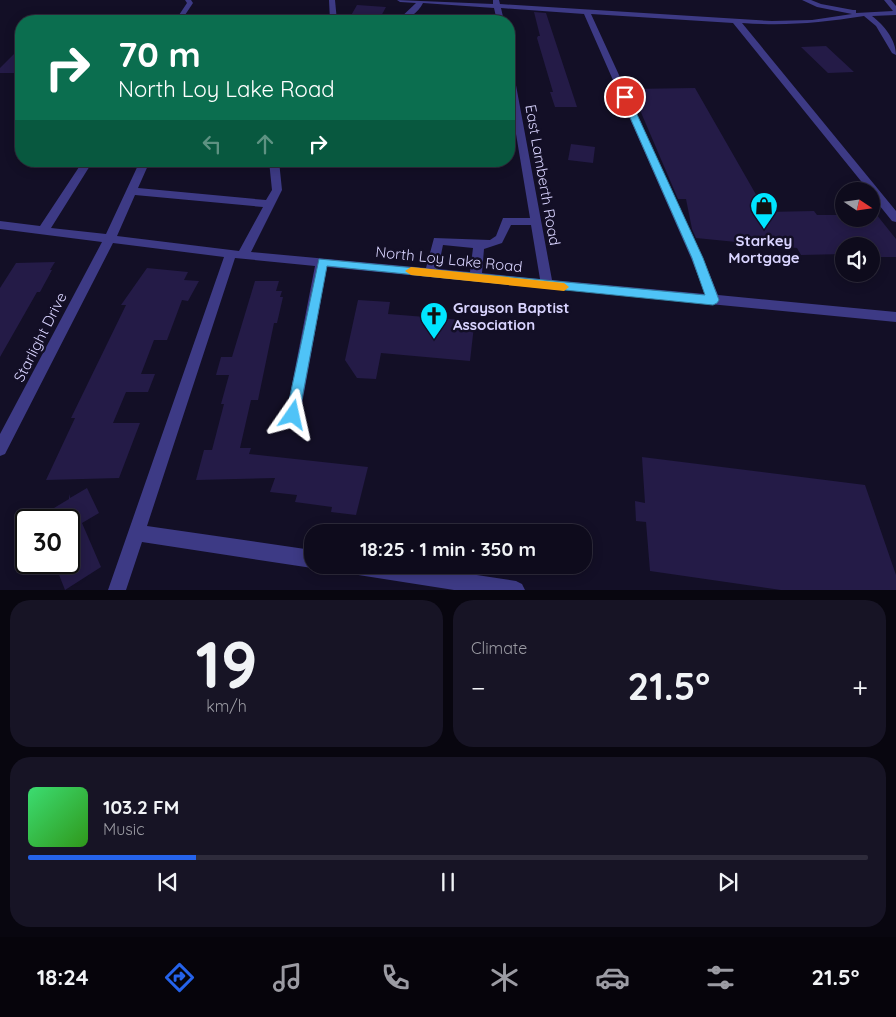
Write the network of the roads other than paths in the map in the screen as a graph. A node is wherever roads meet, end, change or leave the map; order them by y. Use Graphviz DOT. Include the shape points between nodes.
graph roads {
  1 [pos="188,0"];
  2 [pos="332,0"];
  3 [pos="400,0"];
  4 [pos="804,0"];
  5 [pos="830,0"];
  6 [pos="887,0"];
  7 [pos="421,1"];
  8 [pos="497,3"];
  9 [pos="837,10"];
  10 [pos="587,12"];
  11 [pos="896,12"];
  12 [pos="865,14"];
  13 [pos="182,15"];
  14 [pos="333,15"];
  15 [pos="416,15"];
  16 [pos="735,20"];
  17 [pos="896,53"];
  18 [pos="515,103"];
  19 [pos="84,167"];
  20 [pos="142,167"];
  21 [pos="275,167"];
  22 [pos="131,191"];
  23 [pos="270,204"];
  24 [pos="896,218"];
  25 [pos="536,222"];
  26 [pos="0,226"];
  27 [pos="43,231"];
  28 [pos="109,240"];
  29 [pos="479,245"];
  30 [pos="237,254"];
  31 [pos="322,262"];
  32 [pos="431,273"];
  33 [pos="476,278"];
  34 [pos="547,285"];
  35 [pos="713,300"];
  36 [pos="896,317"];
  37 [pos="293,415"];
  38 [pos="0,449"];
  39 [pos="136,533"];
  40 [pos="304,558"];
  41 [pos="411,574"];
  42 [pos="117,590"];
  43 [pos="516,590"];
  1 -- 13 [label="street" via="190,3"];
  2 -- 14 [label="street"];
  3 -- 7 [label="street"];
  4 -- 9 [label="street"];
  5 -- 9 [label="street"];
  6 -- 11 [label="street"];
  7 -- 8 [label="street"];
  7 -- 15 [label="street"];
  8 -- 10 [label="street"];
  9 -- 12 [label="street"];
  10 -- 16 [label="street"];
  10 -- 35 [label="street"];
  11 -- 12 [label="street"];
  12 -- 16 [label="street" via="812,22"];
  12 -- 17 [label="street" via="879,25"];
  16 -- 24 [label="street"];
  18 -- 25 [label="street, East Lamberth Road"];
  19 -- 27 [label="street"];
  20 -- 22 [label="street, Starlight Drive"];
  21 -- 23 [label="street" via="277,190"];
  22 -- 23 [label="street"];
  22 -- 28 [label="street, Starlight Drive"];
  23 -- 30 [label="street"];
  25 -- 29 [label="street" via="507,221 500,240 493,245"];
  25 -- 34 [label="street, East Lamberth Road"];
  26 -- 27 [label="street, North Loy Lake Road"];
  27 -- 28 [label="street, North Loy Lake Road"];
  28 -- 30 [label="street, North Loy Lake Road"];
  28 -- 38 [label="street, Starlight Drive"];
  29 -- 32 [label="street" via="438,241"];
  29 -- 33 [label="street"];
  30 -- 31 [label="street, North Loy Lake Road"];
  30 -- 39 [label="street"];
  31 -- 32 [label="street, North Loy Lake Road"];
  31 -- 37 [label="street"];
  32 -- 33 [label="street, North Loy Lake Road"];
  33 -- 34 [label="street, North Loy Lake Road"];
  34 -- 35 [label="street, North Loy Lake Road"];
  35 -- 36 [label="street, North Loy Lake Road"];
  39 -- 40 [label="street"];
  39 -- 42 [label="street"];
  41 -- 43 [label="street"];
}
